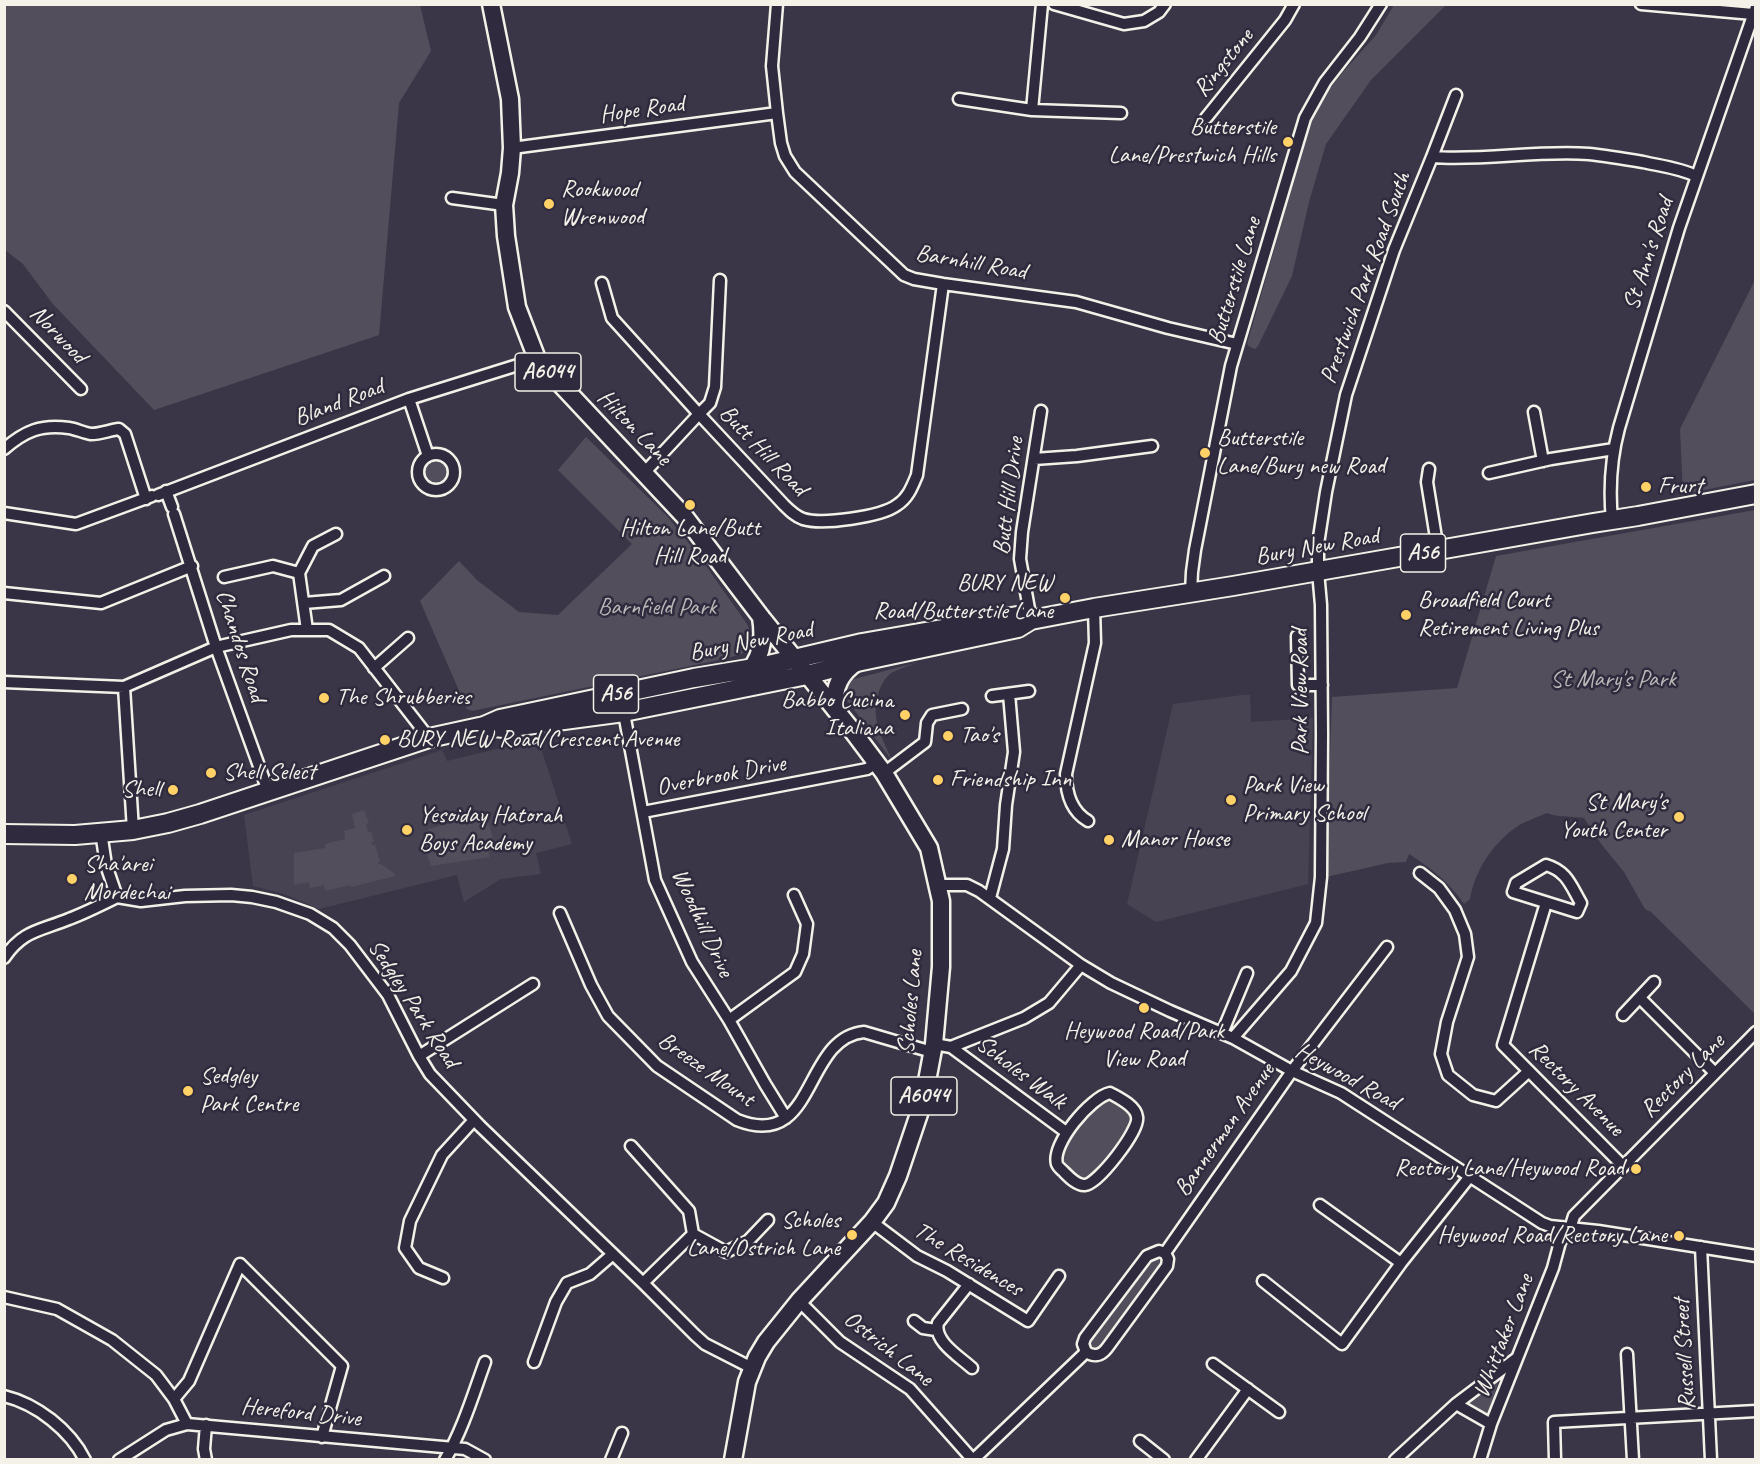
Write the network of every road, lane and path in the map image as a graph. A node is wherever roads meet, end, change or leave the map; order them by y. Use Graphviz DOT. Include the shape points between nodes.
graph roads {
  1 [pos="490,4"];
  2 [pos="777,4"];
  3 [pos="1042,4"];
  4 [pos="1054,4"];
  5 [pos="1165,4"];
  6 [pos="1294,4"];
  7 [pos="1381,4"];
  8 [pos="1641,4"];
  9 [pos="1754,10"];
  10 [pos="1456,95"];
  11 [pos="959,99"];
  12 [pos="1032,110"];
  13 [pos="777,113"];
  14 [pos="1121,113"];
  15 [pos="1206,118"];
  16 [pos="512,148"];
  17 [pos="1432,157"];
  18 [pos="1696,176"];
  19 [pos="452,198"];
  20 [pos="504,205"];
  21 [pos="720,280"];
  22 [pos="602,283"];
  23 [pos="943,284"];
  24 [pos="5,311"];
  25 [pos="1237,344"];
  26 [pos="537,359"];
  27 [pos="81,389"];
  28 [pos="409,399"];
  29 [pos="1041,411"];
  30 [pos="1534,412"];
  31 [pos="699,414"];
  32 [pos="1152,446"];
  33 [pos="4,449"];
  34 [pos="1614,449"];
  35 [pos="428,456"];
  36 [pos="1034,459"];
  37 [pos="1543,461"];
  38 [pos="1429,469"];
  39 [pos="644,472"];
  40 [pos="1490,473"];
  41 [pos="1755,494"];
  42 [pos="156,495"];
  43 [pos="4,513"];
  44 [pos="1612,520"];
  45 [pos="336,534"];
  46 [pos="1438,550"];
  47 [pos="192,566"];
  48 [pos="1318,571"];
  49 [pos="299,573"];
  50 [pos="384,576"];
  51 [pos="224,577"];
  52 [pos="4,593"];
  53 [pos="1191,593"];
  54 [pos="304,603"];
  55 [pos="1094,608"];
  56 [pos="761,617"];
  57 [pos="1029,621"];
  58 [pos="307,630"];
  59 [pos="1297,636"];
  60 [pos="408,638"];
  61 [pos="216,647"];
  62 [pos="794,659"];
  63 [pos="858,662"];
  64 [pos="374,668"];
  65 [pos="750,669"];
  66 [pos="807,675"];
  67 [pos="4,682"];
  68 [pos="1322,685"];
  69 [pos="124,687"];
  70 [pos="1029,691"];
  71 [pos="620,693"];
  72 [pos="1009,694"];
  73 [pos="992,696"];
  74 [pos="834,708"];
  75 [pos="962,709"];
  76 [pos="624,712"];
  77 [pos="484,726"];
  78 [pos="429,738"];
  79 [pos="880,768"];
  80 [pos="268,791"];
  81 [pos="1075,809"];
  82 [pos="643,812"];
  83 [pos="1069,821"];
  84 [pos="1088,821"];
  85 [pos="134,830"];
  86 [pos="101,832"];
  87 [pos="4,834"];
  88 [pos="1420,873"];
  89 [pos="937,885"];
  90 [pos="794,895"];
  91 [pos="117,897"];
  92 [pos="990,898"];
  93 [pos="1546,903"];
  94 [pos="560,913"];
  95 [pos="9,943"];
  96 [pos="1387,947"];
  97 [pos="4,958"];
  98 [pos="1081,965"];
  99 [pos="1247,973"];
  100 [pos="1654,982"];
  101 [pos="532,984"];
  102 [pos="1640,998"];
  103 [pos="1623,1016"];
  104 [pos="729,1020"];
  105 [pos="1222,1033"];
  106 [pos="1755,1036"];
  107 [pos="1233,1038"];
  108 [pos="940,1047"];
  109 [pos="418,1056"];
  110 [pos="1292,1071"];
  111 [pos="1529,1071"];
  112 [pos="1715,1073"];
  113 [pos="786,1118"];
  114 [pos="474,1120"];
  115 [pos="1066,1132"];
  116 [pos="631,1146"];
  117 [pos="1623,1166"];
  118 [pos="1471,1175"];
  119 [pos="1320,1204"];
  120 [pos="768,1220"];
  121 [pos="872,1222"];
  122 [pos="1570,1229"];
  123 [pos="693,1234"];
  124 [pos="1701,1247"];
  125 [pos="1165,1253"];
  126 [pos="613,1254"];
  127 [pos="1755,1256"];
  128 [pos="1401,1263"];
  129 [pos="1059,1276"];
  130 [pos="443,1278"];
  131 [pos="1263,1281"];
  132 [pos="643,1283"];
  133 [pos="969,1284"];
  134 [pos="4,1297"];
  135 [pos="799,1301"];
  136 [pos="914,1321"];
  137 [pos="936,1330"];
  138 [pos="1086,1352"];
  139 [pos="1627,1354"];
  140 [pos="1518,1357"];
  141 [pos="485,1362"];
  142 [pos="534,1362"];
  143 [pos="1214,1364"];
  144 [pos="752,1368"];
  145 [pos="972,1368"];
  146 [pos="1248,1389"];
  147 [pos="4,1396"];
  148 [pos="174,1399"];
  149 [pos="1456,1404"];
  150 [pos="1279,1412"];
  151 [pos="1755,1412"];
  152 [pos="1709,1414"];
  153 [pos="1631,1419"];
  154 [pos="187,1424"];
  155 [pos="1491,1424"];
  156 [pos="206,1425"];
  157 [pos="622,1433"];
  158 [pos="322,1437"];
  159 [pos="1140,1442"];
  160 [pos="452,1447"];
  161 [pos="85,1460"];
  162 [pos="119,1460"];
  163 [pos="206,1460"];
  164 [pos="445,1460"];
  165 [pos="486,1460"];
  166 [pos="611,1460"];
  167 [pos="733,1460"];
  168 [pos="973,1460"];
  169 [pos="1164,1460"];
  170 [pos="1196,1460"];
  171 [pos="1395,1460"];
  172 [pos="1480,1460"];
  173 [pos="1555,1460"];
  174 [pos="1633,1460"];
  175 [pos="1711,1460"];
  1 -- 16 [label="main road, Hilton Lane / A6044" via="510,99"];
  2 -- 13 [label="street, Barnhill Road" via="772,66"];
  3 -- 12 [label="street"];
  4 -- 5 [label="street" via="1124,24 1144,21"];
  6 -- 15 [label="street, Ringstone"];
  7 -- 25 [label="street, Butterstile Lane" via="1325,82 1305,118"];
  8 -- 9 [label="street"];
  9 -- 18 [label="street, St Ann's Road"];
  10 -- 17 [label="street"];
  11 -- 12 [label="street"];
  12 -- 14 [label="street"];
  13 -- 16 [label="street, Hope Road"];
  13 -- 23 [label="street, Barnhill Road" via="780,143 795,172 904,274"];
  16 -- 20 [label="main road, Hilton Lane / A6044"];
  17 -- 18 [label="street, Prestwich Park Road South" via="1587,154 1687,171"];
  17 -- 48 [label="street, Prestwich Park Road South" via="1394,250 1346,395 1326,492"];
  18 -- 34 [label="street, St Ann's Road"];
  19 -- 20 [label="street"];
  20 -- 26 [label="main road, Hilton Lane / A6044" via="517,307"];
  21 -- 31 [label="street" via="715,387 710,403"];
  22 -- 31 [label="street" via="612,318"];
  23 -- 25 [label="street, Barnhill Road" via="1076,302"];
  23 -- 31 [label="street, Butt Hill Road" via="917,475 910,492 897,506 878,514 821,522 800,518"];
  24 -- 27 [label="street, Norwood"];
  25 -- 53 [label="street, Butterstile Lane" via="1195,550"];
  26 -- 28 [label="street, Bland Road"];
  26 -- 39 [label="main road, Hilton Lane / A6044"];
  28 -- 35 [label="street"];
  28 -- 42 [label="street, Bland Road"];
  29 -- 36 [label="street, Butt Hill Drive"];
  30 -- 37 [label="street"];
  31 -- 39 [label="street, Butt Hill Road"];
  32 -- 36 [label="street"];
  33 -- 42 [label="street, Chandos Road" via="13,441 49,426 88,434 119,429"];
  34 -- 37 [label="street"];
  34 -- 44 [label="street, St Ann's Road"];
  36 -- 57 [label="street, Butt Hill Drive" via="1020,559"];
  37 -- 40 [label="street"];
  38 -- 46 [label="street" via="1427,482"];
  39 -- 56 [label="main road, Hilton Lane / A6044" via="685,517"];
  41 -- 44 [label="highway, Bury New Road / A56"];
  42 -- 43 [label="street, Bland Road" via="76,524"];
  42 -- 47 [label="street, Chandos Road" via="173,510"];
  44 -- 46 [label="highway, Bury New Road / A56"];
  45 -- 49 [label="street" via="313,546"];
  46 -- 48 [label="highway, Bury New Road / A56"];
  47 -- 52 [label="street" via="101,603"];
  47 -- 61 [label="street, Chandos Road"];
  48 -- 53 [label="highway, Bury New Road / A56"];
  48 -- 68 [label="street, Park View Road"];
  49 -- 51 [label="street" via="273,566"];
  49 -- 54 [label="street"];
  50 -- 54 [label="street" via="341,600"];
  53 -- 55 [label="highway, Bury New Road / A56"];
  54 -- 58 [label="street"];
  55 -- 57 [label="highway, Bury New Road / A56"];
  55 -- 81 [label="street" via="1095,643 1062,767"];
  56 -- 62 [label="main road, Hilton Lane / A6044"];
  56 -- 65 [label="main road" via="761,650"];
  57 -- 62 [label="highway, Bury New Road / A56" via="1017,616"];
  57 -- 63 [label="highway, Bury New Road / A56" via="1018,628"];
  58 -- 61 [label="street"];
  58 -- 64 [label="street" via="329,630 359,648"];
  59 -- 68 [label="street" via="1298,685"];
  60 -- 64 [label="street"];
  61 -- 69 [label="street"];
  61 -- 80 [label="street, Chandos Road"];
  62 -- 65 [label="highway, Bury New Road / A56"];
  62 -- 66 [label="main road, Hilton Lane / A6044"];
  63 -- 66 [label="highway, Bury New Road / A56"];
  63 -- 74 [label="main road" via="837,683"];
  64 -- 78 [label="street"];
  65 -- 71 [label="highway, Bury New Road / A56"];
  66 -- 74 [label="main road, Scholes Lane / A6044"];
  66 -- 76 [label="highway, Bury New Road / A56"];
  67 -- 69 [label="street"];
  68 -- 107 [label="street, Park View Road" via="1321,877 1316,923 1291,970"];
  69 -- 85 [label="street"];
  70 -- 72 [label="street"];
  71 -- 76 [label="street, Woodhill Drive"];
  71 -- 77 [label="highway, Bury New Road / A56" via="500,719"];
  72 -- 73 [label="street"];
  72 -- 92 [label="street" via="1014,752 1003,849"];
  74 -- 79 [label="main road, Scholes Lane / A6044"];
  75 -- 79 [label="street, Overbrook Drive" via="932,715 925,742"];
  76 -- 77 [label="highway, Bury New Road / A56" via="504,728"];
  76 -- 82 [label="street, Woodhill Drive"];
  77 -- 78 [label="highway, Bury New Road / A56"];
  78 -- 80 [label="highway, Bury New Road / A56"];
  79 -- 82 [label="street, Overbrook Drive"];
  79 -- 89 [label="main road, Scholes Lane / A6044" via="929,848"];
  80 -- 85 [label="highway, Bury New Road / A56" via="200,814"];
  81 -- 83 [label="street"];
  81 -- 84 [label="street"];
  82 -- 104 [label="street, Woodhill Drive" via="655,880 692,962"];
  85 -- 86 [label="highway, Bury New Road / A56"];
  86 -- 87 [label="highway, Bury New Road / A56"];
  86 -- 91 [label="street" via="106,865"];
  88 -- 111 [label="street" via="1439,888 1455,910 1465,934 1468,957 1447,1022 1442,1054 1448,1075 1473,1095 1496,1101"];
  89 -- 92 [label="street, Heywood Road" via="968,885"];
  89 -- 108 [label="main road, Scholes Lane / A6044" via="941,901"];
  90 -- 104 [label="street" via="807,924 803,954 795,972"];
  91 -- 95 [label="street"];
  91 -- 109 [label="street, Sedgley Park Road" via="141,901 231,895 310,914 333,928 350,945 388,996"];
  92 -- 98 [label="street, Heywood Road"];
  93 -- 93 [label="street" via="1513,892 1516,883 1546,865 1566,875 1581,903 1577,912"];
  93 -- 111 [label="street, Rectory Avenue" via="1503,1045"];
  94 -- 113 [label="street, Breeze Mount" via="608,1016 657,1066 750,1126 773,1125"];
  95 -- 97 [label="street"];
  96 -- 110 [label="street, Bannerman Avenue"];
  98 -- 105 [label="street, Heywood Road" via="1111,983"];
  98 -- 108 [label="street" via="1049,1003 1024,1018"];
  99 -- 105 [label="street"];
  100 -- 102 [label="street"];
  101 -- 109 [label="street"];
  102 -- 103 [label="street"];
  102 -- 112 [label="street"];
  104 -- 113 [label="street, Woodhill Drive"];
  105 -- 107 [label="street, Heywood Road"];
  106 -- 112 [label="street, Rectory Lane"];
  107 -- 110 [label="street, Heywood Road"];
  108 -- 113 [label="street" via="857,1033 832,1048 801,1102"];
  108 -- 115 [label="street, Scholes Walk"];
  108 -- 121 [label="main road, Scholes Lane / A6044" via="898,1176"];
  109 -- 114 [label="street, Sedgley Park Road"];
  110 -- 118 [label="street, Heywood Road" via="1341,1093"];
  110 -- 125 [label="street, Bannerman Avenue"];
  111 -- 117 [label="street, Rectory Avenue"];
  112 -- 117 [label="street, Rectory Lane"];
  114 -- 126 [label="street, Sedgley Park Road"];
  114 -- 130 [label="street" via="442,1155 410,1221 405,1248 418,1268"];
  115 -- 115 [label="street, Scholes Walk" via="1056,1163 1079,1185 1087,1185 1122,1148 1138,1119 1135,1111 1110,1093 1095,1101"];
  116 -- 123 [label="street" via="689,1211"];
  117 -- 122 [label="street, Rectory Lane" via="1574,1215"];
  118 -- 122 [label="street, Heywood Road" via="1542,1223"];
  118 -- 128 [label="street"];
  119 -- 128 [label="street"];
  120 -- 123 [label="street" via="748,1241 726,1252"];
  121 -- 133 [label="street, The Residences" via="917,1256"];
  121 -- 135 [label="main road, Scholes Lane / A6044"];
  122 -- 124 [label="street, Heywood Road"];
  122 -- 140 [label="street, Whittaker Lane" via="1560,1242"];
  123 -- 132 [label="street"];
  124 -- 127 [label="street, Heywood Road"];
  124 -- 152 [label="street, Russell Street"];
  125 -- 138 [label="street, Bannerman Avenue" via="1147,1256 1085,1338"];
  125 -- 138 [label="street, Bannerman Avenue" via="1167,1266 1107,1348 1100,1355"];
  126 -- 132 [label="street, Sedgley Park Road"];
  126 -- 142 [label="street" via="590,1274 567,1283"];
  128 -- 131 [label="street" via="1342,1344"];
  129 -- 133 [label="street, The Residences" via="1028,1321"];
  132 -- 144 [label="street, Sedgley Park Road" via="705,1344"];
  133 -- 137 [label="street"];
  134 -- 148 [label="street" via="57,1309 112,1340 156,1375"];
  135 -- 144 [label="main road, Scholes Lane / A6044" via="766,1342"];
  135 -- 168 [label="street, Ostrich Lane" via="840,1342 910,1389"];
  136 -- 137 [label="street" via="923,1328"];
  137 -- 145 [label="street" via="940,1339"];
  138 -- 168 [label="street, Bannerman Avenue"];
  139 -- 153 [label="street"];
  140 -- 149 [label="street"];
  140 -- 155 [label="street, Whittaker Lane"];
  141 -- 160 [label="street"];
  143 -- 146 [label="street"];
  144 -- 167 [label="main road, Scholes Lane / A6044"];
  146 -- 150 [label="street"];
  146 -- 170 [label="street"];
  147 -- 161 [label="street" via="49,1417"];
  148 -- 154 [label="street"];
  148 -- 158 [label="street" via="189,1381 240,1264 342,1366"];
  149 -- 155 [label="street"];
  149 -- 171 [label="street"];
  151 -- 152 [label="street"];
  152 -- 153 [label="street"];
  152 -- 175 [label="street, Russell Street"];
  153 -- 173 [label="street" via="1554,1422"];
  153 -- 174 [label="street"];
  154 -- 156 [label="street, Hereford Drive"];
  154 -- 162 [label="street, Hereford Drive" via="166,1430"];
  155 -- 172 [label="street, Whittaker Lane"];
  156 -- 158 [label="street, Hereford Drive"];
  156 -- 163 [label="street"];
  157 -- 166 [label="street"];
  158 -- 160 [label="street, Hereford Drive"];
  159 -- 169 [label="street"];
  160 -- 164 [label="street"];
  160 -- 165 [label="street, Hereford Drive"];
}
